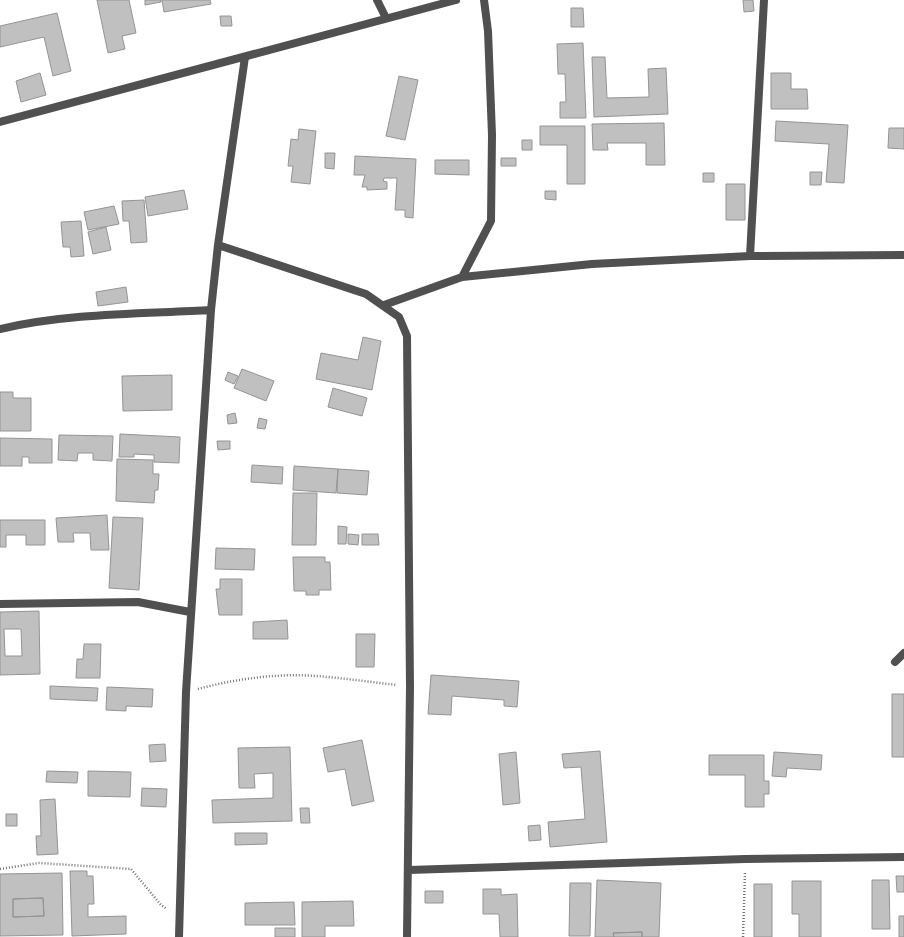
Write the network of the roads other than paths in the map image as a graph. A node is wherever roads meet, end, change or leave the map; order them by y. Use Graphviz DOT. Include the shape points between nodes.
graph roads {
  1 [pos="377,0"];
  2 [pos="456,0"];
  3 [pos="484,0"];
  4 [pos="764,0"];
  5 [pos="386,18"];
  6 [pos="245,57"];
  7 [pos="0,122"];
  8 [pos="218,245"];
  9 [pos="904,255"];
  10 [pos="750,256"];
  11 [pos="462,277"];
  12 [pos="384,305"];
  13 [pos="211,310"];
  14 [pos="0,329"];
  15 [pos="0,604"];
  16 [pos="190,612"];
  17 [pos="904,653"];
  18 [pos="895,662"];
  19 [pos="904,857"];
  20 [pos="409,870"];
  21 [pos="179,937"];
  22 [pos="407,937"];
  1 -- 5 [label="street"];
  2 -- 5 [label="street"];
  3 -- 11 [label="street" via="488,31 492,135 491,221"];
  4 -- 10 [label="street"];
  5 -- 6 [label="street"];
  6 -- 7 [label="street"];
  6 -- 8 [label="street"];
  8 -- 12 [label="street" via="366,294"];
  8 -- 13 [label="street"];
  9 -- 10 [label="street"];
  10 -- 11 [label="street" via="592,264"];
  11 -- 12 [label="street"];
  12 -- 20 [label="street" via="399,317 407,336"];
  13 -- 14 [label="street" via="72,318 30,322"];
  13 -- 16 [label="street"];
  15 -- 16 [label="street" via="138,602"];
  16 -- 21 [label="street"];
  17 -- 18 [label="street"];
  19 -- 20 [label="street" via="745,859"];
  20 -- 22 [label="street"];
}
